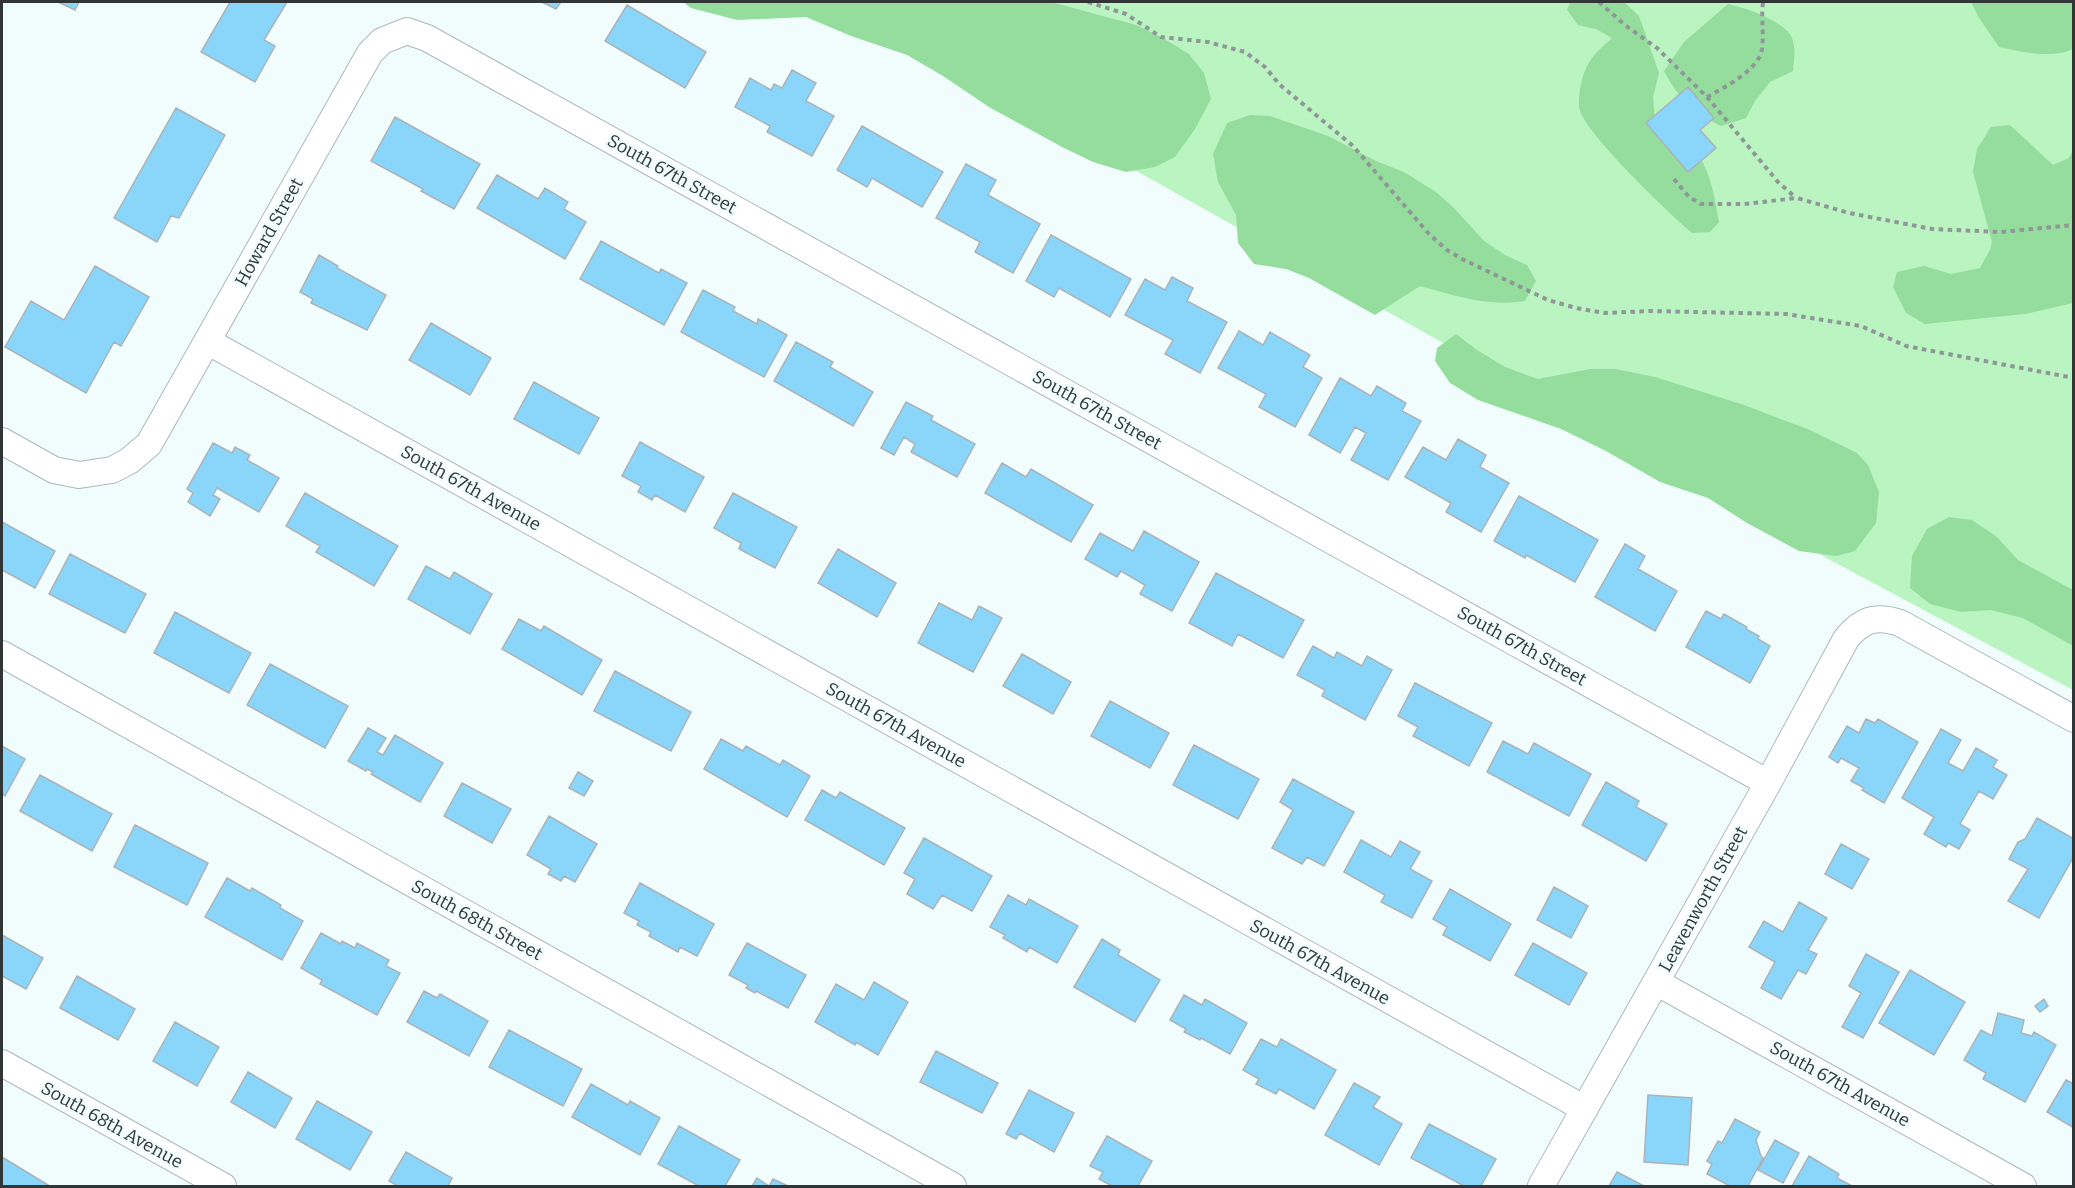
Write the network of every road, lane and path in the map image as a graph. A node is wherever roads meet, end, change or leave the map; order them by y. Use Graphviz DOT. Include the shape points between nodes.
graph roads {
  1 [pos="1088,2"];
  2 [pos="1599,2"];
  3 [pos="1763,2"];
  4 [pos="427,38"];
  5 [pos="1707,97"];
  6 [pos="1674,179"];
  7 [pos="1797,198"];
  8 [pos="2073,225"];
  9 [pos="207,341"];
  10 [pos="2073,378"];
  11 [pos="2,441"];
  12 [pos="2,654"];
  13 [pos="2073,719"];
  14 [pos="1768,783"];
  15 [pos="1656,982"];
  16 [pos="2,1063"];
  17 [pos="1585,1109"];
  18 [pos="223,1186"];
  19 [pos="953,1186"];
  20 [pos="1541,1186"];
  21 [pos="2024,1186"];
  1 -- 10 [label="path" via="1126,14 1161,37 1208,42 1245,52 1353,146 1447,250 1548,300 1605,313 1786,314 1861,326 1906,346"];
  2 -- 5 [label="path" via="1657,48"];
  3 -- 5 [label="path" via="1759,60"];
  4 -- 9 [label="street, Howard Street" via="407,31 382,41 370,53"];
  4 -- 14 [label="street, South 67th Street"];
  5 -- 7 [label="path" via="1778,182"];
  6 -- 7 [label="path" via="1689,197 1701,204"];
  7 -- 8 [label="path" via="1932,229 2001,232"];
  9 -- 11 [label="street, Howard Street" via="148,444 112,470 79,475 54,470"];
  9 -- 17 [label="street, South 67th Avenue"];
  12 -- 19 [label="street, South 68th Street"];
  13 -- 14 [label="street, Leavenworth Street" via="1900,623 1872,619 1855,628 1846,639"];
  14 -- 15 [label="street, Leavenworth Street"];
  15 -- 17 [label="street, Leavenworth Street"];
  15 -- 21 [label="street, South 67th Avenue"];
  16 -- 18 [label="street, South 68th Avenue"];
  17 -- 20 [label="street, Leavenworth Street"];
}
